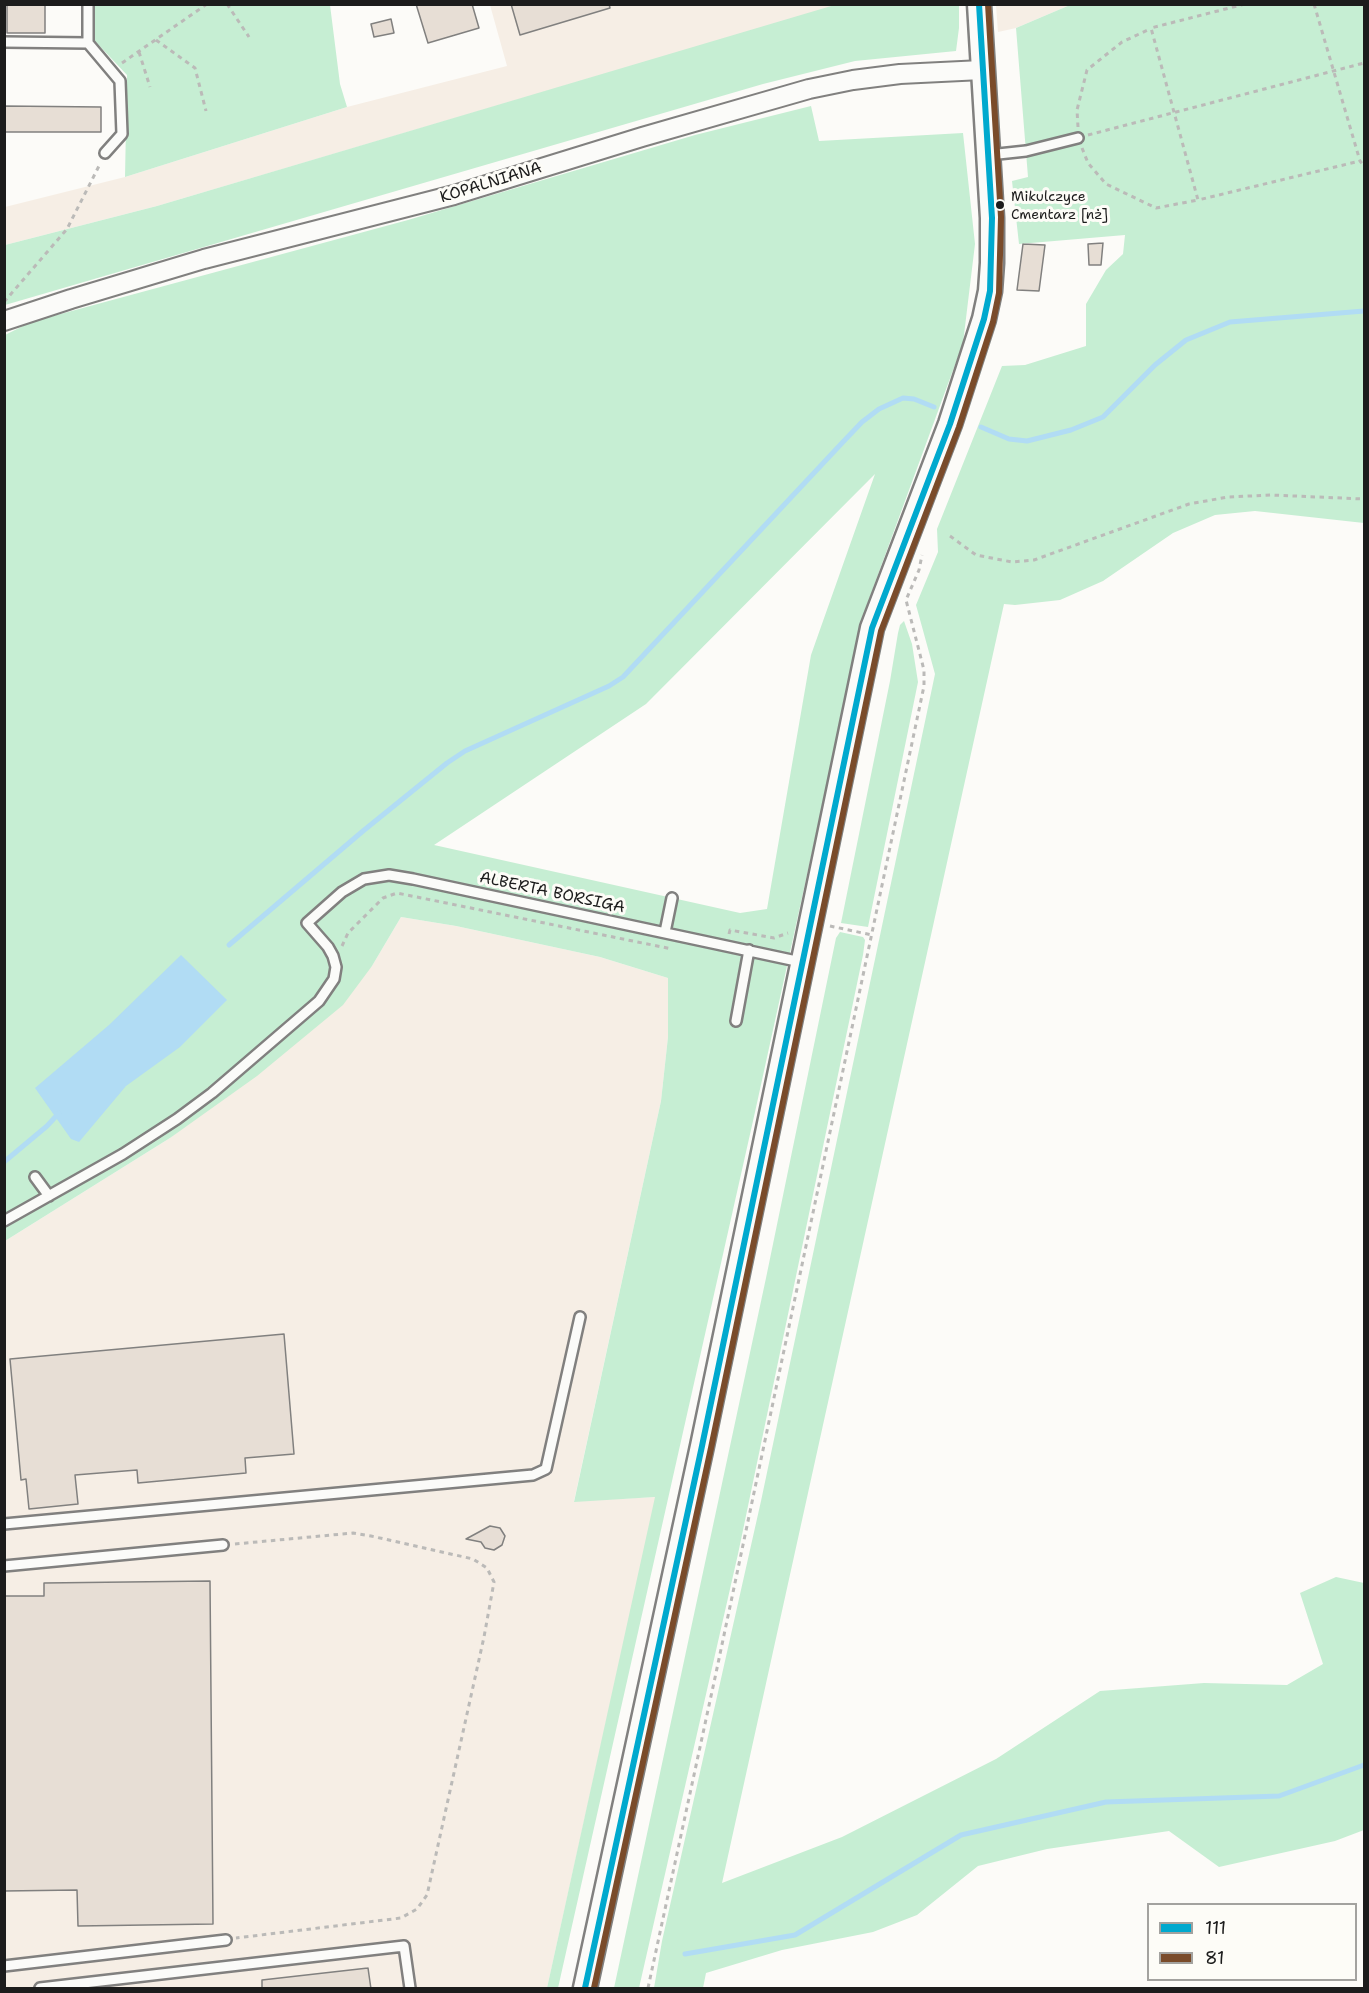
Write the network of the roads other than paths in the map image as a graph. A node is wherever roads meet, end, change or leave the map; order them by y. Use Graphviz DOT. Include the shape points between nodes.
graph roads {
  1 [pos="88,4"];
  2 [pos="979,4"];
  3 [pos="4,42"];
  4 [pos="88,43"];
  5 [pos="982,70"];
  6 [pos="1078,138"];
  7 [pos="105,153"];
  8 [pos="988,155"];
  9 [pos="4,321"];
  10 [pos="672,897"];
  11 [pos="664,932"];
  12 [pos="749,950"];
  13 [pos="803,963"];
  14 [pos="736,1022"];
  15 [pos="35,1177"];
  16 [pos="49,1196"];
  17 [pos="4,1221"];
  18 [pos="580,1317"];
  19 [pos="4,1524"];
  20 [pos="223,1545"];
  21 [pos="4,1566"];
  22 [pos="226,1940"];
  23 [pos="4,1966"];
  24 [pos="40,1989"];
  25 [pos="410,1989"];
  26 [pos="585,1989"];
  1 -- 4 [label="lane"];
  2 -- 5 [label="street"];
  3 -- 4 [label="lane"];
  4 -- 7 [label="lane" via="120,81 122,134"];
  5 -- 8 [label="street"];
  5 -- 9 [label="street, KOPALNIANA" via="900,74 809,89 454,195 204,259"];
  6 -- 8 [label="lane" via="1026,151"];
  8 -- 13 [label="street" via="992,218 990,291 950,424 872,628"];
  10 -- 11 [label="lane"];
  11 -- 12 [label="lane, ALBERTA BORSIGA"];
  11 -- 16 [label="lane, ALBERTA BORSIGA" via="389,875 353,884 307,922 333,956 336,967 334,979 319,1001 212,1093 152,1137"];
  12 -- 13 [label="lane, ALBERTA BORSIGA"];
  12 -- 14 [label="lane"];
  13 -- 26 [label="street"];
  15 -- 16 [label="lane"];
  16 -- 17 [label="lane"];
  18 -- 19 [label="lane" via="546,1469 534,1475"];
  20 -- 21 [label="lane"];
  22 -- 23 [label="lane"];
  24 -- 25 [label="lane" via="404,1946"];
}
